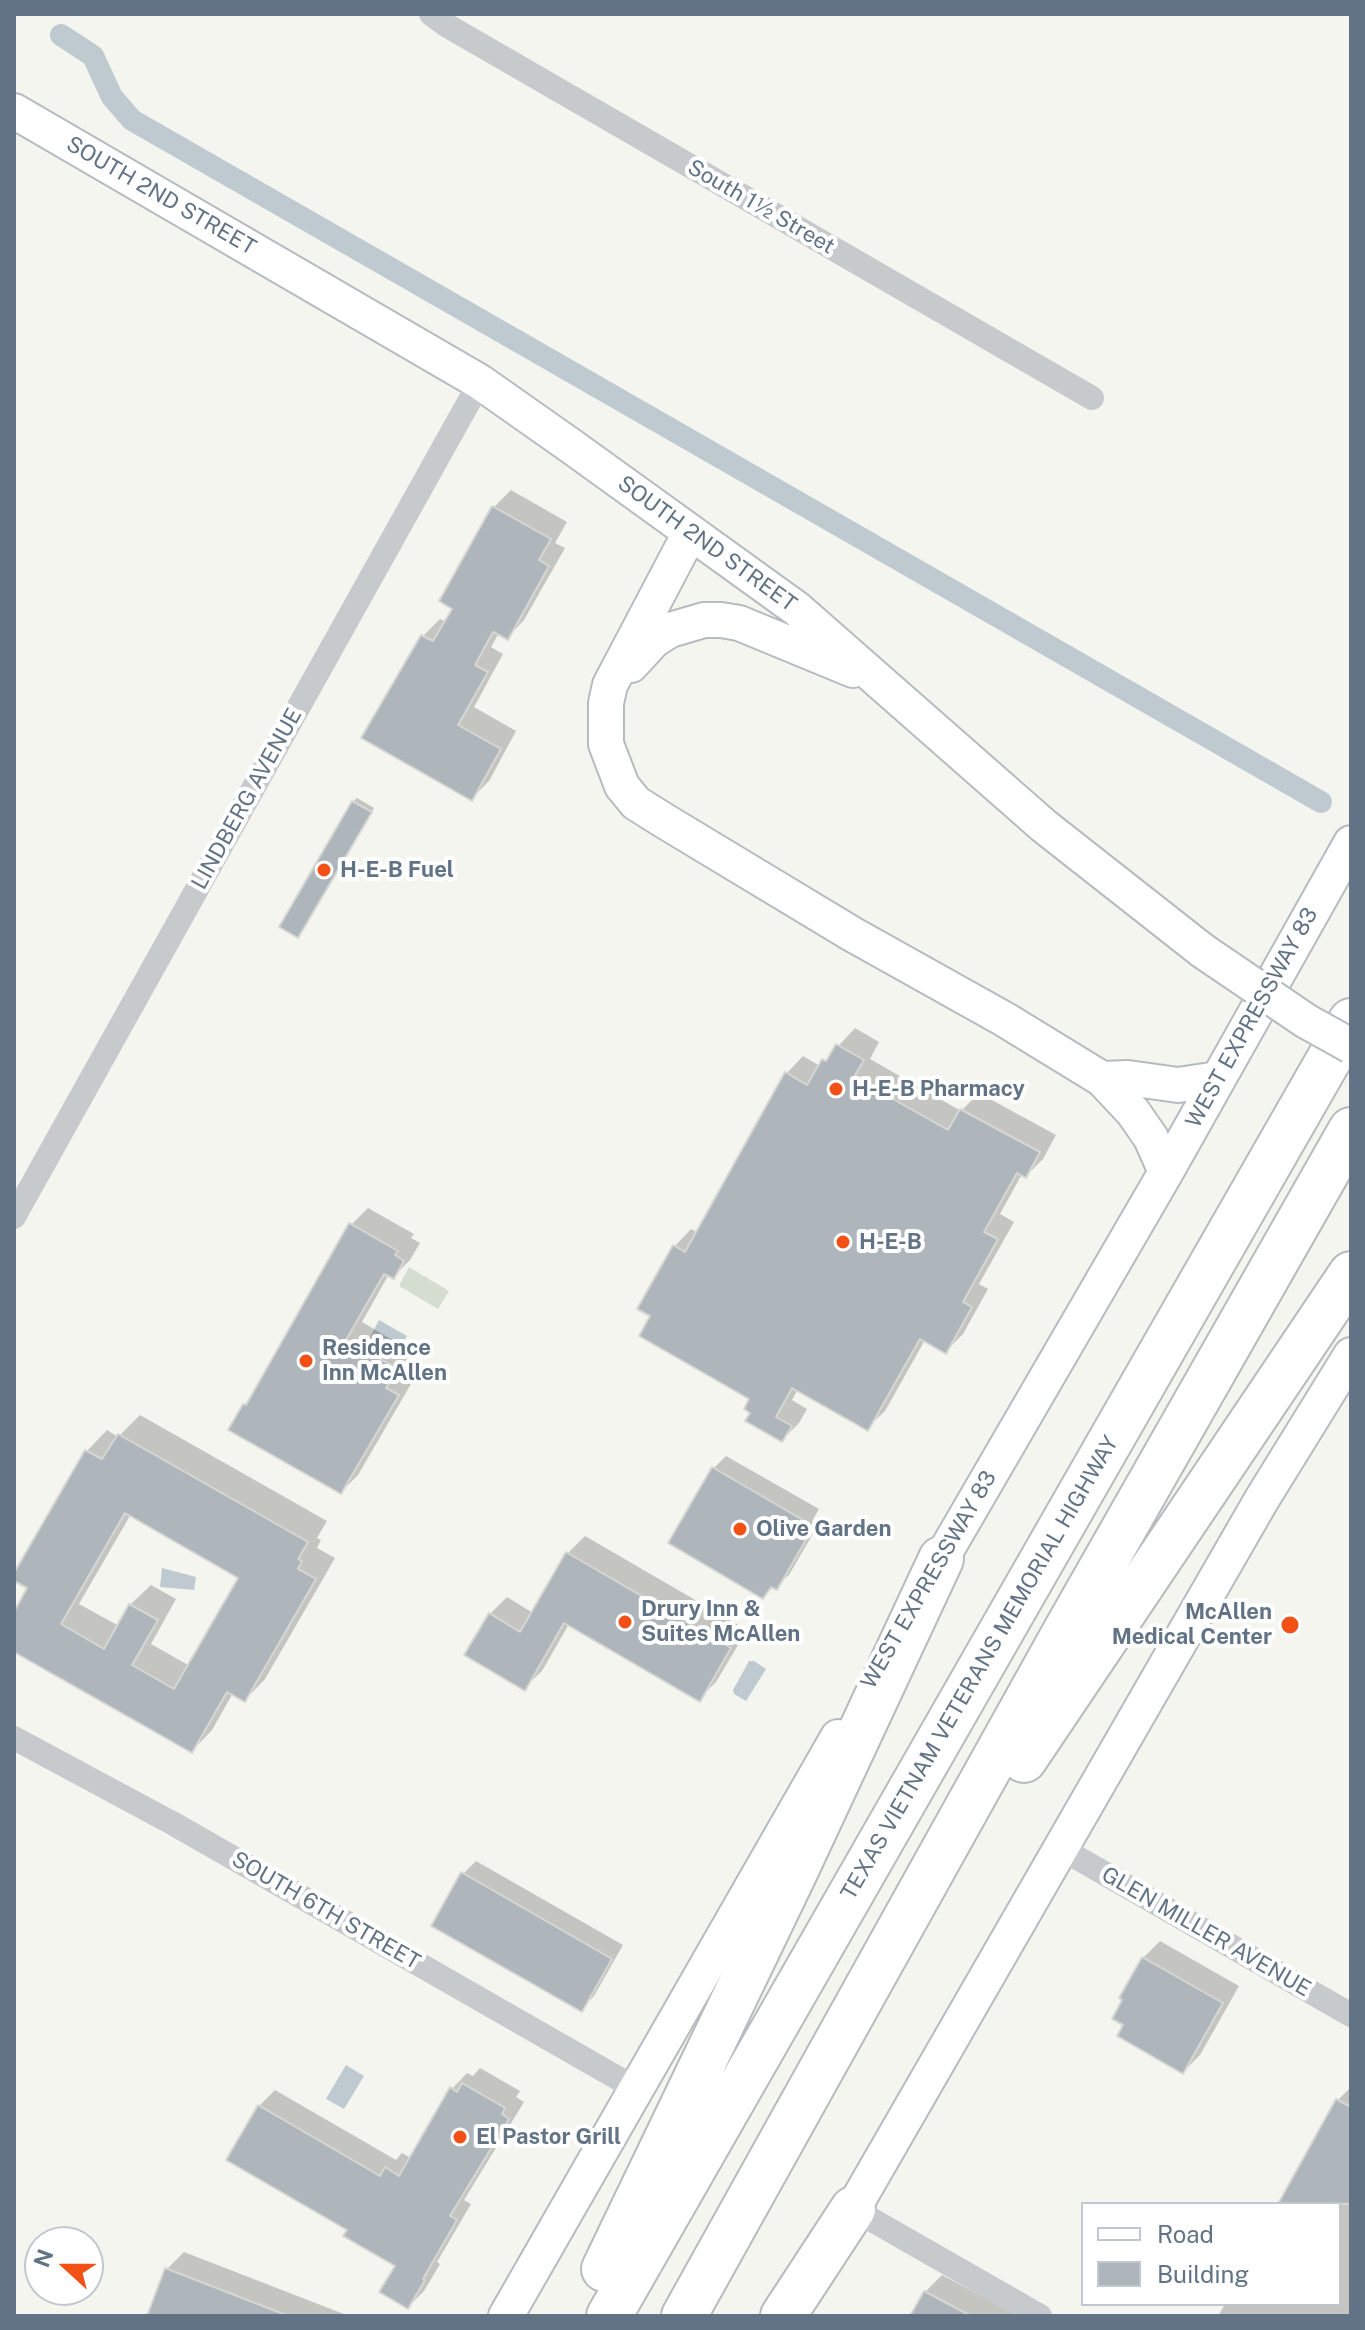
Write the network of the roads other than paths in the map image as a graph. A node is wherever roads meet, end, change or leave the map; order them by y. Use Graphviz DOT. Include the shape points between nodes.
graph roads {
  1 [pos="431,14"];
  2 [pos="14,111"];
  3 [pos="480,382"];
  4 [pos="1092,398"];
  5 [pos="690,533"];
  6 [pos="875,679"];
  7 [pos="650,811"];
  8 [pos="1351,843"];
  9 [pos="1351,1021"];
  10 [pos="1351,1046"];
  11 [pos="1102,1079"];
  12 [pos="1218,1079"];
  13 [pos="1351,1130"];
  14 [pos="1166,1172"];
  15 [pos="14,1217"];
  16 [pos="1351,1274"];
  17 [pos="1351,1355"];
  18 [pos="941,1559"];
  19 [pos="14,1738"];
  20 [pos="1062,1849"];
  21 [pos="931,1873"];
  22 [pos="1351,2015"];
  23 [pos="635,2088"];
  24 [pos="853,2209"];
  25 [pos="506,2316"];
  26 [pos="581,2316"];
  27 [pos="609,2316"];
  28 [pos="684,2316"];
  29 [pos="783,2316"];
  30 [pos="794,2316"];
  31 [pos="1040,2316"];
  1 -- 4 [label="street, South 1½ Street"];
  2 -- 3 [label="main road, SOUTH 2ND STREET"];
  3 -- 5 [label="main road, SOUTH 2ND STREET"];
  3 -- 15 [label="street, LINDBERG AVENUE"];
  5 -- 6 [label="main road, SOUTH 2ND STREET" via="797,609"];
  5 -- 7 [label="main road" via="618,667 606,703 606,744 613,766 622,786"];
  6 -- 7 [label="main road" via="739,623 704,620 670,630 631,665 615,709 626,764"];
  6 -- 10 [label="main road, SOUTH 2ND STREET, bridge" via="1044,826 1203,951"];
  7 -- 11 [label="main road"];
  8 -- 12 [label="main road, WEST EXPRESSWAY 83"];
  9 -- 27 [label="highway, TEXAS VIETNAM VETERANS MEMORIAL HIGHWAY"];
  11 -- 12 [label="main road" via="1178,1085"];
  11 -- 14 [label="main road" via="1151,1138"];
  12 -- 14 [label="main road, WEST EXPRESSWAY 83"];
  13 -- 21 [label="highway"];
  14 -- 18 [label="main road, WEST EXPRESSWAY 83"];
  16 -- 21 [label="highway" via="1003,1791"];
  17 -- 20 [label="main road" via="1262,1499"];
  18 -- 23 [label="main road, WEST EXPRESSWAY 83"];
  18 -- 26 [label="highway"];
  19 -- 23 [label="street, SOUTH 6TH STREET"];
  20 -- 22 [label="street, GLEN MILLER AVENUE"];
  20 -- 24 [label="main road"];
  21 -- 28 [label="highway"];
  23 -- 25 [label="main road, WEST EXPRESSWAY 83"];
  24 -- 29 [label="highway"];
  24 -- 30 [label="main road"];
  24 -- 31 [label="street"];
}
